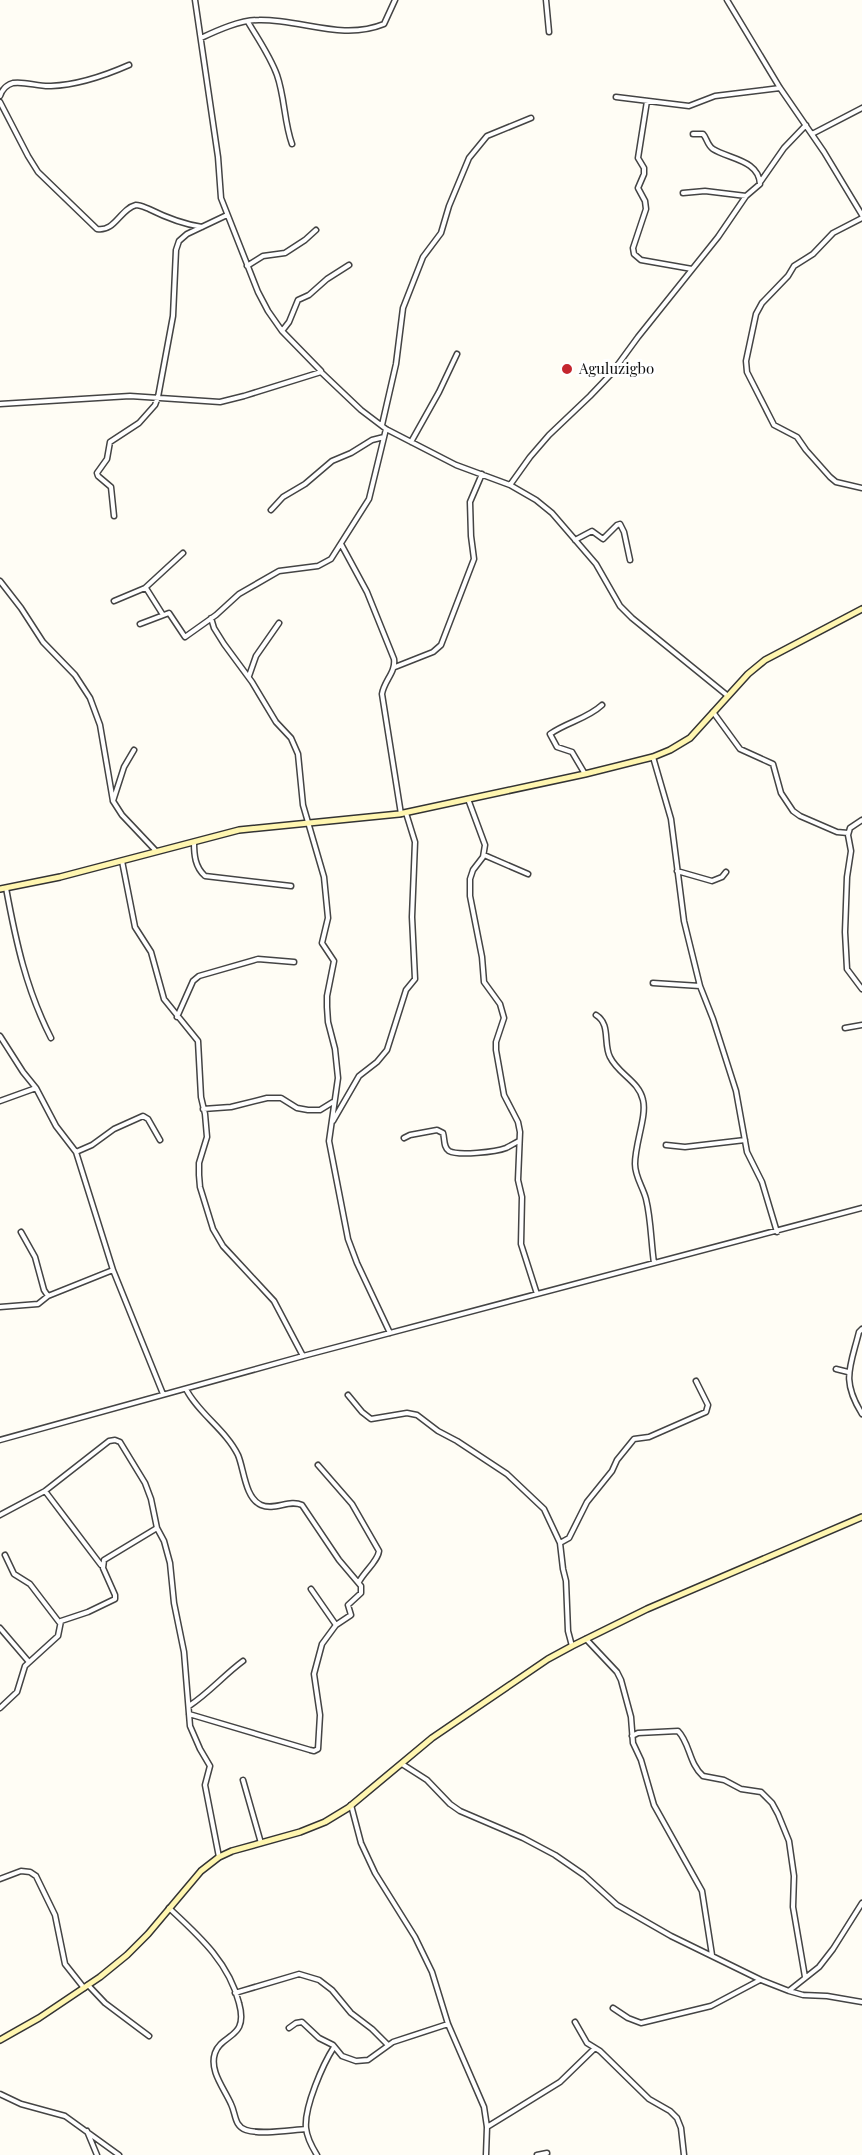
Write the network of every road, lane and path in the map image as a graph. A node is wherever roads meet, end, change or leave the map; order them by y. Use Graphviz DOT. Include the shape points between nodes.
graph roads {
  1 [pos="195,0"];
  2 [pos="395,0"];
  3 [pos="546,0"];
  4 [pos="727,0"];
  5 [pos="248,22"];
  6 [pos="549,32"];
  7 [pos="201,38"];
  8 [pos="129,65"];
  9 [pos="780,87"];
  10 [pos="0,96"];
  11 [pos="616,97"];
  12 [pos="647,101"];
  13 [pos="0,102"];
  14 [pos="862,110"];
  15 [pos="531,118"];
  16 [pos="806,125"];
  17 [pos="693,134"];
  18 [pos="812,134"];
  19 [pos="292,144"];
  20 [pos="760,182"];
  21 [pos="683,193"];
  22 [pos="746,196"];
  23 [pos="226,215"];
  24 [pos="862,217"];
  25 [pos="203,227"];
  26 [pos="316,230"];
  27 [pos="349,265"];
  28 [pos="247,266"];
  29 [pos="692,269"];
  30 [pos="282,331"];
  31 [pos="457,354"];
  32 [pos="321,372"];
  33 [pos="158,397"];
  34 [pos="0,404"];
  35 [pos="384,427"];
  36 [pos="384,437"];
  37 [pos="411,441"];
  38 [pos="482,474"];
  39 [pos="510,484"];
  40 [pos="862,488"];
  41 [pos="271,510"];
  42 [pos="114,516"];
  43 [pos="575,540"];
  44 [pos="341,544"];
  45 [pos="183,553"];
  46 [pos="630,560"];
  47 [pos="0,581"];
  48 [pos="145,588"];
  49 [pos="114,601"];
  50 [pos="862,609"];
  51 [pos="163,615"];
  52 [pos="211,618"];
  53 [pos="279,623"];
  54 [pos="140,624"];
  55 [pos="394,668"];
  56 [pos="248,676"];
  57 [pos="728,696"];
  58 [pos="602,705"];
  59 [pos="712,712"];
  60 [pos="134,750"];
  61 [pos="653,757"];
  62 [pos="585,774"];
  63 [pos="468,799"];
  64 [pos="113,801"];
  65 [pos="403,813"];
  66 [pos="862,820"];
  67 [pos="308,823"];
  68 [pos="848,833"];
  69 [pos="194,842"];
  70 [pos="157,852"];
  71 [pos="484,855"];
  72 [pos="122,861"];
  73 [pos="677,871"];
  74 [pos="726,872"];
  75 [pos="528,874"];
  76 [pos="291,886"];
  77 [pos="3,889"];
  78 [pos="294,962"];
  79 [pos="653,982"];
  80 [pos="700,986"];
  81 [pos="862,989"];
  82 [pos="596,1015"];
  83 [pos="177,1017"];
  84 [pos="862,1025"];
  85 [pos="845,1028"];
  86 [pos="0,1036"];
  87 [pos="51,1038"];
  88 [pos="36,1088"];
  89 [pos="0,1101"];
  90 [pos="334,1102"];
  91 [pos="203,1109"];
  92 [pos="332,1122"];
  93 [pos="404,1138"];
  94 [pos="160,1140"];
  95 [pos="745,1140"];
  96 [pos="519,1141"];
  97 [pos="666,1145"];
  98 [pos="76,1152"];
  99 [pos="862,1208"];
  100 [pos="21,1232"];
  101 [pos="777,1232"];
  102 [pos="654,1263"];
  103 [pos="113,1270"];
  104 [pos="537,1294"];
  105 [pos="48,1296"];
  106 [pos="0,1307"];
  107 [pos="862,1329"];
  108 [pos="390,1333"];
  109 [pos="303,1356"];
  110 [pos="836,1368"];
  111 [pos="848,1372"];
  112 [pos="696,1381"];
  113 [pos="186,1389"];
  114 [pos="163,1394"];
  115 [pos="348,1395"];
  116 [pos="862,1414"];
  117 [pos="0,1440"];
  118 [pos="318,1465"];
  119 [pos="45,1491"];
  120 [pos="0,1515"];
  121 [pos="862,1517"];
  122 [pos="157,1527"];
  123 [pos="561,1543"];
  124 [pos="5,1555"];
  125 [pos="102,1565"];
  126 [pos="359,1582"];
  127 [pos="311,1589"];
  128 [pos="59,1622"];
  129 [pos="336,1625"];
  130 [pos="0,1628"];
  131 [pos="586,1639"];
  132 [pos="572,1646"];
  133 [pos="243,1661"];
  134 [pos="28,1662"];
  135 [pos="188,1707"];
  136 [pos="0,1708"];
  137 [pos="189,1714"];
  138 [pos="632,1736"];
  139 [pos="402,1764"];
  140 [pos="243,1780"];
  141 [pos="351,1806"];
  142 [pos="261,1843"];
  143 [pos="219,1857"];
  144 [pos="0,1879"];
  145 [pos="862,1903"];
  146 [pos="170,1908"];
  147 [pos="712,1956"];
  148 [pos="805,1977"];
  149 [pos="761,1980"];
  150 [pos="86,1986"];
  151 [pos="789,1991"];
  152 [pos="235,1993"];
  153 [pos="862,2002"];
  154 [pos="613,2008"];
  155 [pos="575,2022"];
  156 [pos="448,2024"];
  157 [pos="289,2028"];
  158 [pos="149,2036"];
  159 [pos="0,2040"];
  160 [pos="387,2044"];
  161 [pos="334,2047"];
  162 [pos="595,2048"];
  163 [pos="0,2094"];
  164 [pos="487,2127"];
  165 [pos="306,2129"];
  166 [pos="87,2132"];
  167 [pos="547,2154"];
  168 [pos="98,2155"];
  169 [pos="119,2155"];
  170 [pos="317,2155"];
  171 [pos="486,2155"];
  172 [pos="537,2155"];
  173 [pos="684,2155"];
  1 -- 7 [label="street"];
  2 -- 5 [label="street" via="384,24 365,30"];
  3 -- 6 [label="street"];
  4 -- 9 [label="street"];
  5 -- 7 [label="street"];
  5 -- 19 [label="street" via="278,76"];
  7 -- 23 [label="street" via="218,182"];
  8 -- 10 [label="street" via="78,82 50,86 13,83"];
  9 -- 12 [label="street" via="716,96 688,106"];
  9 -- 16 [label="street"];
  11 -- 12 [label="street"];
  12 -- 29 [label="street" via="638,158 644,174 638,189 646,209 633,254 642,260"];
  13 -- 25 [label="street" via="38,172 97,229 109,228 139,205 172,220"];
  14 -- 18 [label="street"];
  15 -- 35 [label="street" via="487,136 468,158 441,233 423,257 403,308"];
  16 -- 18 [label="street"];
  16 -- 20 [label="street"];
  17 -- 20 [label="street" via="703,134 711,148 751,166"];
  18 -- 24 [label="street"];
  20 -- 22 [label="street"];
  21 -- 22 [label="street" via="705,191"];
  22 -- 29 [label="street"];
  23 -- 25 [label="street"];
  23 -- 28 [label="street"];
  24 -- 40 [label="street" via="833,233 813,254 794,266 762,303 746,361 747,372 774,425 797,436 836,482"];
  25 -- 33 [label="street" via="187,234 176,250 173,316"];
  26 -- 28 [label="street" via="285,253 263,256"];
  27 -- 30 [label="street" via="298,300"];
  28 -- 30 [label="street"];
  29 -- 39 [label="street" via="611,374 549,435"];
  30 -- 32 [label="street"];
  31 -- 37 [label="street"];
  32 -- 33 [label="street" via="232,400"];
  32 -- 35 [label="street"];
  33 -- 34 [label="street"];
  33 -- 42 [label="street" via="139,423 110,442 107,459 97,473 111,487"];
  35 -- 36 [label="street"];
  35 -- 37 [label="street"];
  36 -- 41 [label="street" via="332,461 305,484 283,496"];
  36 -- 44 [label="street" via="369,499"];
  37 -- 38 [label="street"];
  38 -- 39 [label="street"];
  38 -- 55 [label="street" via="470,502 474,559 441,645"];
  39 -- 43 [label="street" via="552,513"];
  43 -- 46 [label="street" via="592,531 603,539 620,524"];
  43 -- 57 [label="street" via="604,575 620,606"];
  44 -- 52 [label="street" via="325,563 279,571 251,586"];
  44 -- 55 [label="street" via="367,592 394,659"];
  45 -- 48 [label="street"];
  47 -- 64 [label="street" via="42,642 75,675 90,698 100,725"];
  48 -- 49 [label="street"];
  48 -- 51 [label="street"];
  50 -- 57 [label="main road" via="765,660"];
  51 -- 52 [label="street" via="169,613 185,637"];
  51 -- 54 [label="street"];
  52 -- 56 [label="street" via="224,644"];
  53 -- 56 [label="street" via="256,656"];
  55 -- 65 [label="street" via="382,694"];
  56 -- 67 [label="street" via="296,747"];
  57 -- 59 [label="main road"];
  58 -- 62 [label="street" via="550,734 557,747 572,752"];
  59 -- 61 [label="main road" via="690,738"];
  59 -- 68 [label="street" via="740,748 773,764 781,793 793,811 837,832"];
  60 -- 64 [label="street"];
  61 -- 62 [label="main road"];
  61 -- 73 [label="street" via="671,819"];
  62 -- 63 [label="main road"];
  63 -- 65 [label="main road"];
  63 -- 71 [label="street" via="483,835"];
  64 -- 70 [label="street"];
  65 -- 67 [label="main road"];
  65 -- 92 [label="street" via="415,842 415,979 406,990 387,1050 359,1076"];
  66 -- 68 [label="street"];
  67 -- 69 [label="main road" via="239,830"];
  67 -- 90 [label="street" via="324,878 328,918 321,943 334,961 327,996 328,1022 337,1060"];
  68 -- 81 [label="street" via="851,851 846,964"];
  69 -- 70 [label="main road"];
  69 -- 76 [label="street" via="194,856 205,876"];
  70 -- 72 [label="main road"];
  71 -- 75 [label="street"];
  71 -- 96 [label="street" via="473,870 470,896 484,982 503,1012 496,1050 504,1095 518,1122"];
  72 -- 77 [label="main road"];
  72 -- 83 [label="street" via="135,927 151,952 164,999"];
  73 -- 74 [label="street" via="712,881"];
  73 -- 80 [label="street"];
  77 -- 87 [label="street" via="24,975"];
  78 -- 83 [label="street" via="258,959 199,976"];
  79 -- 80 [label="street"];
  80 -- 95 [label="street" via="736,1091"];
  82 -- 102 [label="street" via="604,1024 609,1056 639,1088 644,1102 635,1170 645,1197"];
  83 -- 91 [label="street" via="198,1041"];
  84 -- 85 [label="street"];
  86 -- 88 [label="street"];
  88 -- 89 [label="street"];
  88 -- 98 [label="street" via="56,1126"];
  90 -- 91 [label="street" via="315,1110 297,1108 281,1098 267,1098"];
  90 -- 92 [label="street"];
  91 -- 109 [label="street" via="207,1137 199,1163 200,1187 213,1229 223,1246 274,1301"];
  92 -- 108 [label="street" via="328,1141 348,1239"];
  93 -- 96 [label="street" via="438,1130 443,1133 447,1150 455,1152 492,1151"];
  94 -- 98 [label="street" via="143,1116"];
  95 -- 97 [label="street" via="685,1147"];
  95 -- 101 [label="street"];
  96 -- 104 [label="street" via="521,1244"];
  98 -- 103 [label="street"];
  99 -- 101 [label="street"];
  100 -- 105 [label="street" via="35,1257"];
  101 -- 102 [label="street"];
  102 -- 104 [label="street"];
  103 -- 105 [label="street"];
  103 -- 114 [label="street"];
  104 -- 108 [label="street"];
  105 -- 106 [label="street" via="38,1304"];
  107 -- 111 [label="street"];
  108 -- 109 [label="street"];
  109 -- 113 [label="street"];
  110 -- 111 [label="street"];
  111 -- 116 [label="street" via="851,1392"];
  112 -- 123 [label="street" via="708,1405 706,1412 649,1437 634,1439 592,1494 569,1538"];
  113 -- 114 [label="street"];
  113 -- 126 [label="street" via="233,1446 258,1503 271,1507 295,1502 302,1505"];
  114 -- 117 [label="street"];
  115 -- 123 [label="street" via="371,1419 417,1415 507,1474 544,1509"];
  118 -- 126 [label="street" via="352,1504 380,1553"];
  119 -- 120 [label="street"];
  119 -- 122 [label="street" via="115,1440 145,1483"];
  119 -- 125 [label="street"];
  121 -- 131 [label="main road"];
  122 -- 125 [label="street"];
  122 -- 135 [label="street" via="170,1563"];
  123 -- 132 [label="street"];
  124 -- 128 [label="street" via="14,1574 30,1584"];
  125 -- 128 [label="street" via="115,1599"];
  126 -- 129 [label="street" via="361,1593 348,1605 351,1615"];
  127 -- 129 [label="street"];
  128 -- 134 [label="street" via="58,1636"];
  129 -- 137 [label="street" via="322,1644 314,1674 320,1716 316,1750"];
  130 -- 134 [label="street"];
  131 -- 132 [label="main road"];
  131 -- 138 [label="street" via="621,1680"];
  132 -- 139 [label="main road" via="448,1727"];
  133 -- 135 [label="street"];
  134 -- 136 [label="street" via="14,1696"];
  135 -- 137 [label="street"];
  137 -- 143 [label="street" via="190,1726 210,1766 206,1785"];
  138 -- 147 [label="street" via="654,1805 702,1891"];
  138 -- 148 [label="street" via="678,1731 703,1776 761,1792 772,1803 789,1840 793,1907"];
  139 -- 141 [label="main road"];
  139 -- 147 [label="street" via="427,1780 460,1811 555,1855 617,1905"];
  140 -- 142 [label="street"];
  141 -- 142 [label="main road" via="325,1822"];
  141 -- 156 [label="street" via="361,1843 375,1873 432,1972"];
  142 -- 143 [label="main road"];
  143 -- 146 [label="main road" via="201,1871"];
  144 -- 150 [label="street" via="21,1871 36,1876 56,1915 65,1964"];
  145 -- 148 [label="street" via="833,1950"];
  146 -- 150 [label="main road" via="127,1955"];
  146 -- 152 [label="street" via="214,1953"];
  147 -- 149 [label="street"];
  148 -- 151 [label="street"];
  149 -- 151 [label="street"];
  149 -- 154 [label="street" via="711,2006 641,2023"];
  150 -- 158 [label="street"];
  150 -- 159 [label="main road"];
  151 -- 153 [label="street"];
  152 -- 160 [label="street" via="299,1974 319,1980"];
  152 -- 165 [label="street" via="240,2026 218,2048 214,2060 236,2122 254,2132"];
  155 -- 162 [label="street" via="583,2038"];
  156 -- 160 [label="street"];
  156 -- 164 [label="street" via="484,2107"];
  157 -- 161 [label="street" via="302,2022"];
  160 -- 161 [label="street" via="362,2061 349,2060"];
  161 -- 165 [label="street" via="319,2074"];
  162 -- 164 [label="street" via="560,2082"];
  162 -- 173 [label="street" via="649,2099 677,2118"];
  163 -- 166 [label="street" via="65,2116"];
  164 -- 171 [label="street"];
  165 -- 170 [label="street"];
  166 -- 168 [label="street"];
  166 -- 169 [label="street"];
  167 -- 172 [label="street"];
}
